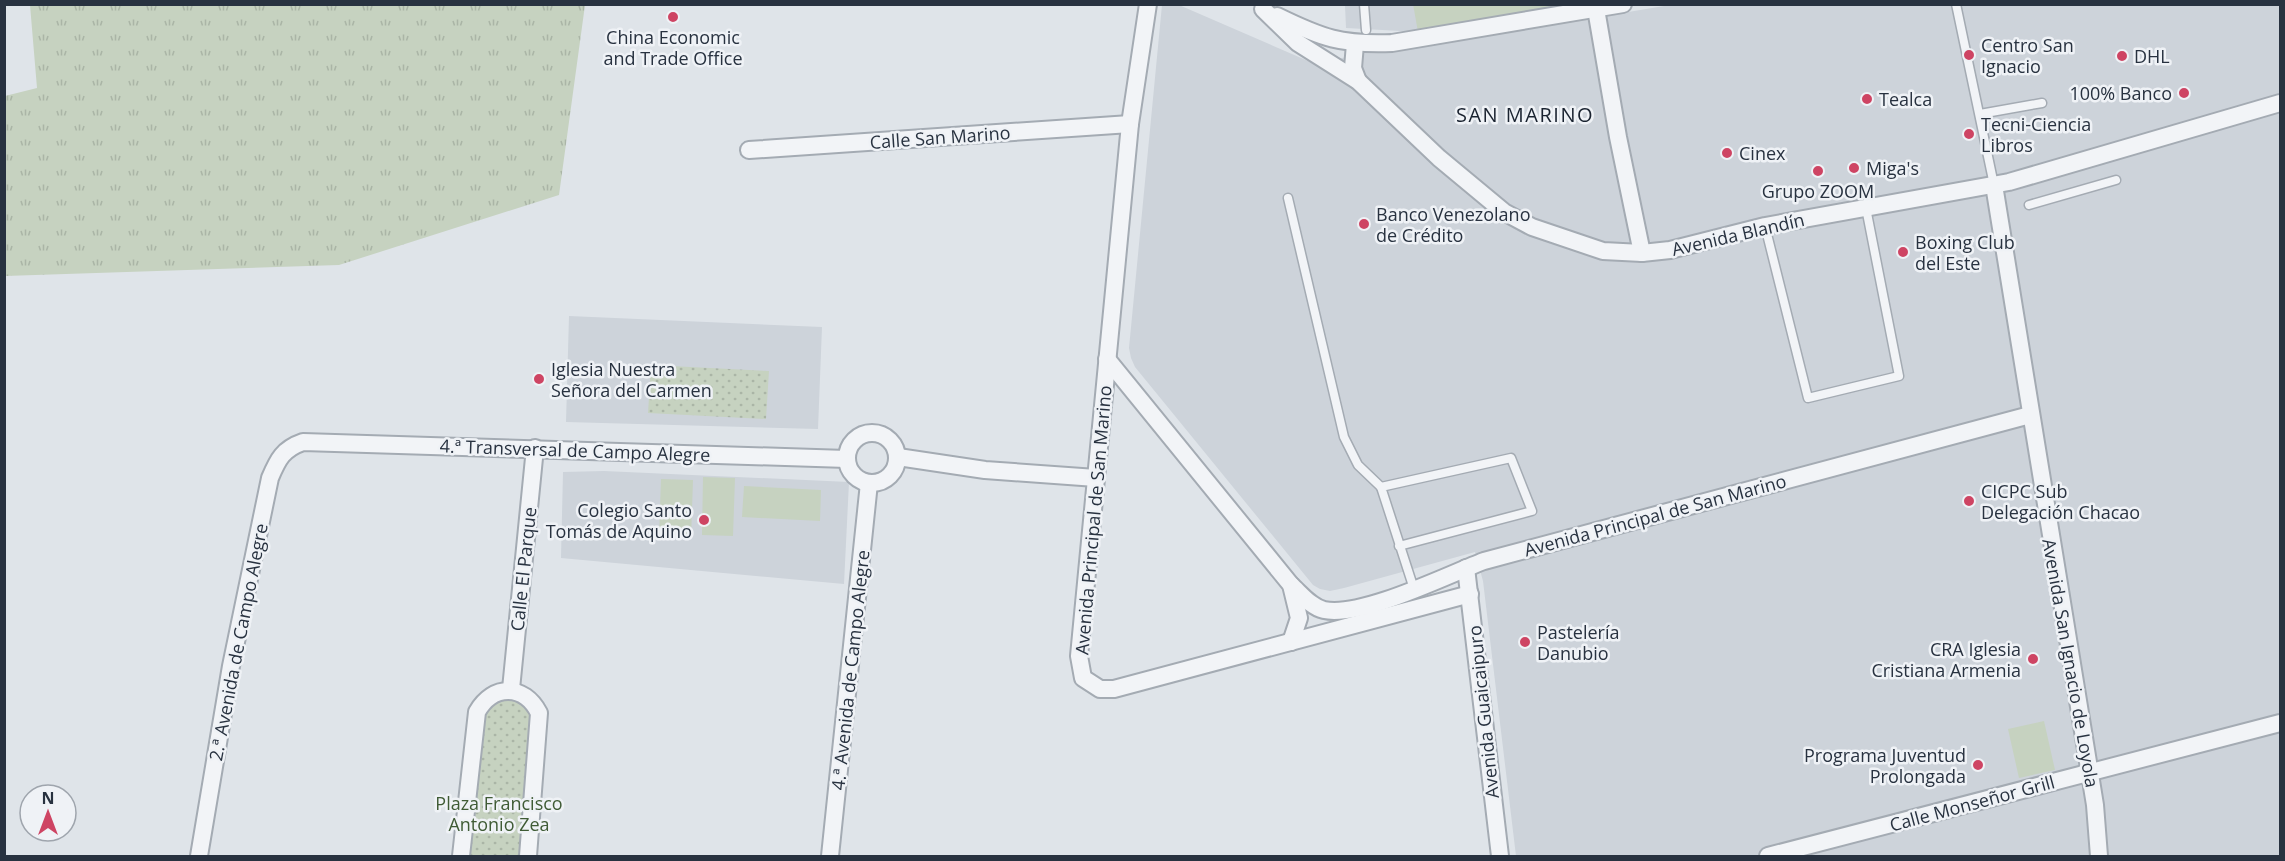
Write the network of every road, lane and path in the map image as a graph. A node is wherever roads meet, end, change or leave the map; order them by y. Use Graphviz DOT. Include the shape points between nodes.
graph roads {
  1 [pos="1148,4"];
  2 [pos="1364,4"];
  3 [pos="1623,4"];
  4 [pos="1956,4"];
  5 [pos="1259,7"];
  6 [pos="1596,9"];
  7 [pos="1366,30"];
  8 [pos="1355,44"];
  9 [pos="1358,81"];
  10 [pos="2042,103"];
  11 [pos="2280,103"];
  12 [pos="1980,114"];
  13 [pos="1130,124"];
  14 [pos="749,150"];
  15 [pos="2116,180"];
  16 [pos="1994,185"];
  17 [pos="1288,198"];
  18 [pos="2029,205"];
  19 [pos="1866,208"];
  20 [pos="1765,226"];
  21 [pos="1642,253"];
  22 [pos="1107,359"];
  23 [pos="2030,416"];
  24 [pos="303,442"];
  25 [pos="535,448"];
  26 [pos="898,457"];
  27 [pos="847,459"];
  28 [pos="1096,478"];
  29 [pos="869,483"];
  30 [pos="1381,488"];
  31 [pos="1399,546"];
  32 [pos="1466,568"];
  33 [pos="1291,585"];
  34 [pos="1414,589"];
  35 [pos="1470,594"];
  36 [pos="1292,642"];
  37 [pos="511,689"];
  38 [pos="2280,723"];
  39 [pos="2089,772"];
  40 [pos="199,856"];
  41 [pos="461,856"];
  42 [pos="528,856"];
  43 [pos="830,856"];
  44 [pos="1500,856"];
  45 [pos="1768,856"];
  46 [pos="2099,856"];
  1 -- 13 [label="street, Avenida Principal de San Marino"];
  2 -- 7 [label="lane"];
  3 -- 6 [label="street"];
  4 -- 12 [label="lane"];
  5 -- 8 [label="street" via="1316,35"];
  5 -- 9 [label="street, Avenida Blandín" via="1298,42"];
  6 -- 8 [label="street" via="1392,42"];
  6 -- 21 [label="street"];
  8 -- 9 [label="street" via="1353,68"];
  9 -- 21 [label="street, Avenida Blandín" via="1439,158 1504,212 1564,240 1602,251"];
  10 -- 12 [label="lane"];
  11 -- 16 [label="street, Avenida Blandín"];
  12 -- 16 [label="lane"];
  13 -- 14 [label="street, Calle San Marino"];
  13 -- 22 [label="street, Avenida Principal de San Marino"];
  15 -- 18 [label="lane"];
  16 -- 19 [label="street, Avenida Blandín"];
  16 -- 23 [label="street, Avenida San Ignacio de Loyola"];
  17 -- 30 [label="lane" via="1344,437 1358,465"];
  19 -- 20 [label="street, Avenida Blandín"];
  19 -- 20 [label="lane" via="1899,376 1808,398"];
  20 -- 21 [label="street, Avenida Blandín" via="1670,250"];
  22 -- 28 [label="street, Avenida Principal de San Marino"];
  22 -- 33 [label="street, Avenida Principal de San Marino"];
  23 -- 32 [label="street, Avenida Principal de San Marino"];
  23 -- 39 [label="street, Avenida San Ignacio de Loyola"];
  24 -- 25 [label="street, 4.ª Transversal de Campo Alegre"];
  24 -- 40 [label="street, 2.ª Avenida de Campo Alegre" via="289,447 278,458 270,478 231,666"];
  25 -- 27 [label="street, 4.ª Transversal de Campo Alegre"];
  25 -- 37 [label="street, Calle El Parque"];
  26 -- 27 [label="street" via="892,442 871,432 856,438"];
  26 -- 28 [label="street" via="985,470"];
  26 -- 29 [label="street" via="890,476"];
  27 -- 29 [label="street" via="852,472"];
  28 -- 36 [label="street, Avenida Principal de San Marino" via="1079,656 1080,670 1089,684 1100,689 1114,688"];
  29 -- 43 [label="street, 4.ª Avenida de Campo Alegre"];
  30 -- 31 [label="lane"];
  30 -- 31 [label="lane" via="1511,458 1532,511"];
  31 -- 34 [label="lane"];
  32 -- 34 [label="street, Avenida Principal de San Marino"];
  32 -- 35 [label="street, Avenida Guaicaipuro"];
  33 -- 34 [label="street, Avenida Principal de San Marino" via="1315,606 1333,610"];
  33 -- 36 [label="street, Avenida Principal de San Marino" via="1299,618"];
  35 -- 36 [label="street, Avenida Principal de San Marino"];
  35 -- 44 [label="street, Avenida Guaicaipuro"];
  37 -- 41 [label="street" via="490,696 477,712"];
  37 -- 42 [label="street" via="527,697 539,713"];
  38 -- 39 [label="street, Calle Monseñor Grill"];
  39 -- 45 [label="street, Calle Monseñor Grill"];
  39 -- 46 [label="street, Avenida San Ignacio de Loyola"];
}
